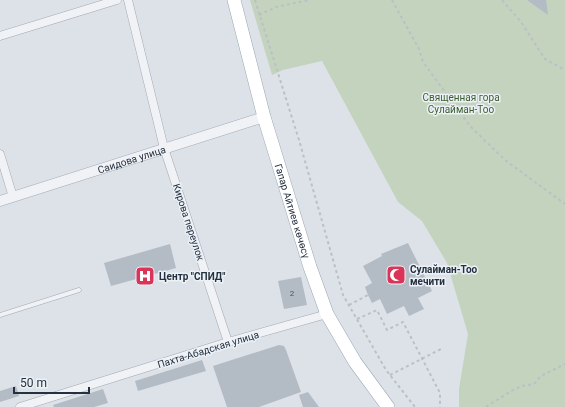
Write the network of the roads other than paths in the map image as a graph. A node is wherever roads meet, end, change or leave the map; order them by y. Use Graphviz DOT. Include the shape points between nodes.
graph roads {
  1 [pos="117,0"];
  2 [pos="128,0"];
  3 [pos="234,0"];
  4 [pos="0,36"];
  5 [pos="264,116"];
  6 [pos="164,148"];
  7 [pos="0,154"];
  8 [pos="13,197"];
  9 [pos="0,201"];
  10 [pos="79,290"];
  11 [pos="327,314"];
  12 [pos="0,315"];
  13 [pos="228,342"];
  14 [pos="20,407"];
  15 [pos="388,407"];
  1 -- 4 [label="street"];
  2 -- 6 [label="street, Кирова переулок"];
  3 -- 5 [label="main road, Гапар Айтиев көчөсү"];
  5 -- 6 [label="street, Саидова улица"];
  5 -- 11 [label="main road, Гапар Айтиев көчөсү"];
  6 -- 8 [label="street, Саидова улица"];
  6 -- 13 [label="street, Кирова переулок"];
  7 -- 8 [label="street"];
  8 -- 9 [label="street, Саидова улица"];
  10 -- 12 [label="lane"];
  11 -- 13 [label="street, Пахта-Абадская улица"];
  11 -- 15 [label="main road, Гапар Айтиев көчөсү" via="355,362"];
  13 -- 14 [label="street, Пахта-Абадская улица"];
}
